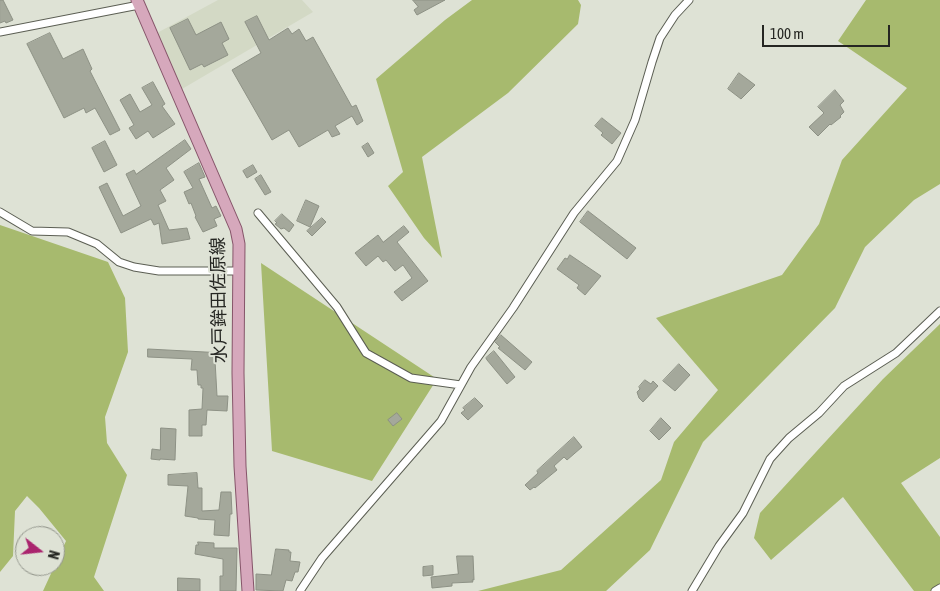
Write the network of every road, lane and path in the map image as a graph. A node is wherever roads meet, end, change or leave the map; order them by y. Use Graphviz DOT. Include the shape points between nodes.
graph roads {
  1 [pos="689,0"];
  2 [pos="138,2"];
  3 [pos="0,32"];
  4 [pos="0,212"];
  5 [pos="258,212"];
  6 [pos="238,271"];
  7 [pos="940,311"];
  8 [pos="460,385"];
  9 [pos="940,588"];
  10 [pos="248,591"];
  11 [pos="300,591"];
  12 [pos="692,591"];
  13 [pos="935,591"];
  1 -- 8 [label="street" via="660,38 636,120 617,162 574,213"];
  2 -- 3 [label="street"];
  2 -- 6 [label="main road, 水戸鉾田佐原線" via="234,221"];
  4 -- 6 [label="street" via="32,230 68,232 98,244 118,262 134,267 159,271"];
  5 -- 8 [label="street" via="337,307 366,352 411,378"];
  6 -- 10 [label="main road, 水戸鉾田佐原線" via="240,466"];
  7 -- 12 [label="street" via="896,353 844,386 770,459 744,513"];
  8 -- 11 [label="street" via="441,421 322,558"];
  9 -- 13 [label="street"];
}
